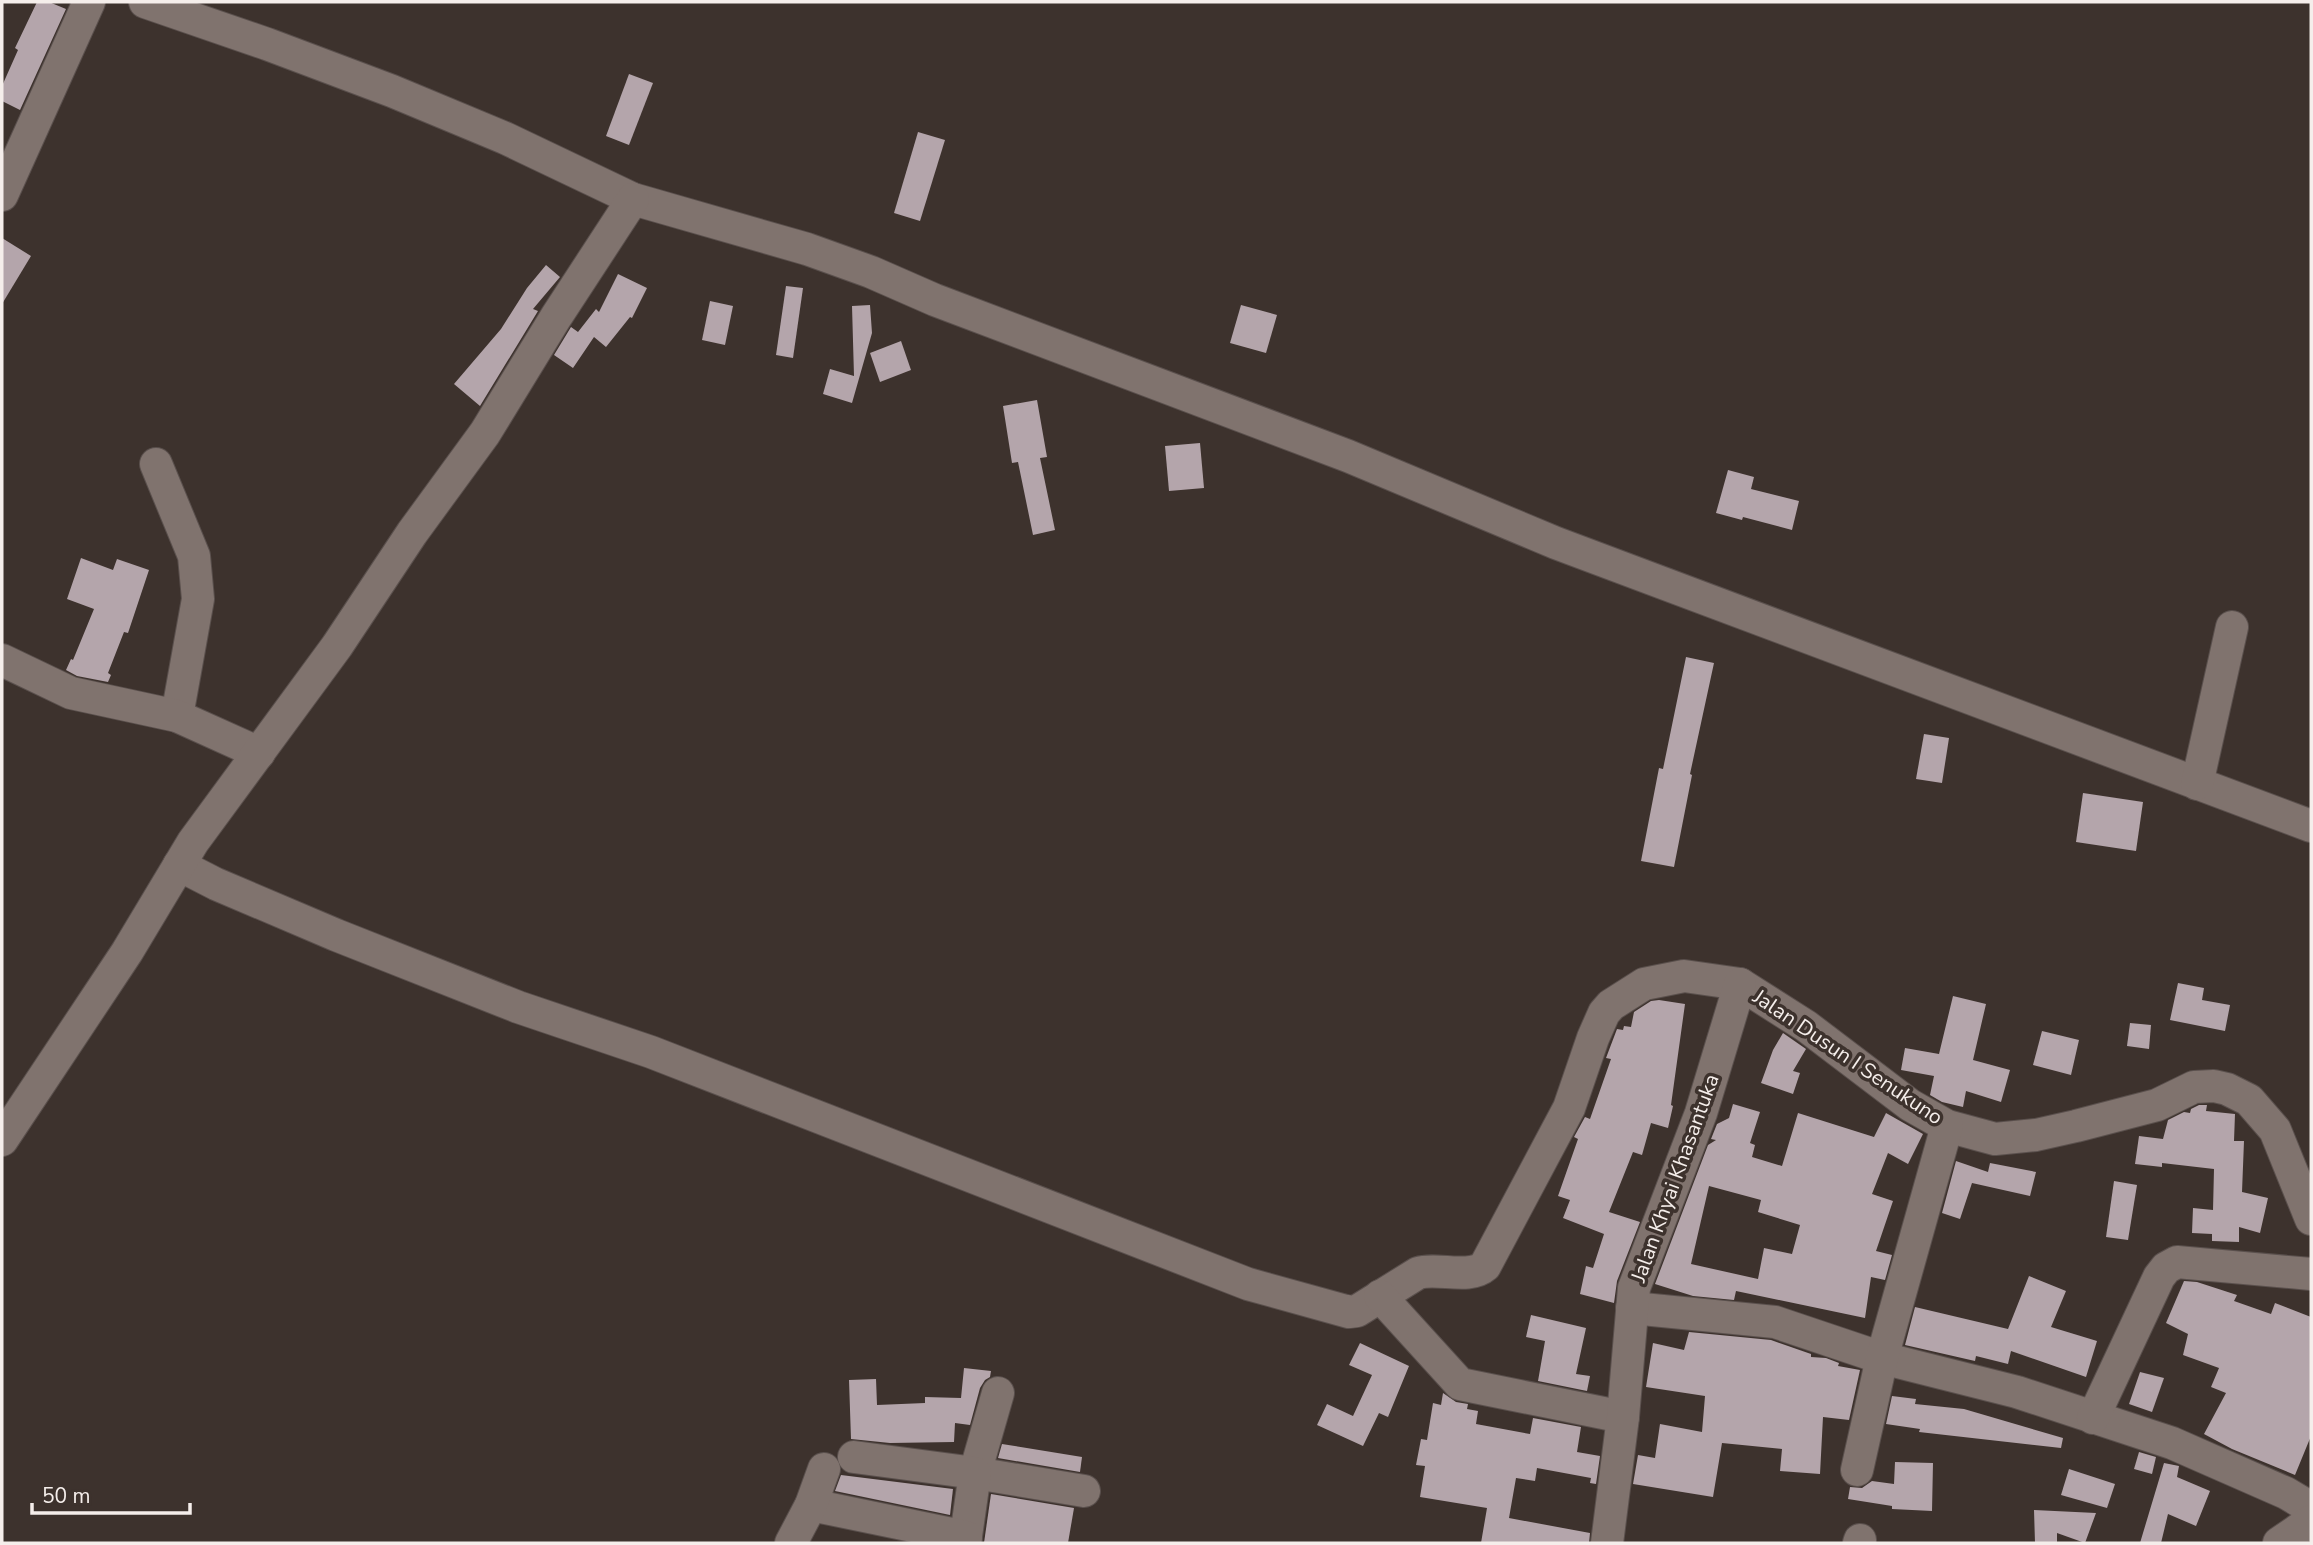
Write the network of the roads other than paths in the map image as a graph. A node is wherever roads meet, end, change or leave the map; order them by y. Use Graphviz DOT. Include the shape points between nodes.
graph roads {
  1 [pos="89,2"];
  2 [pos="145,2"];
  3 [pos="2,195"];
  4 [pos="633,199"];
  5 [pos="156,464"];
  6 [pos="2232,627"];
  7 [pos="2,660"];
  8 [pos="177,716"];
  9 [pos="259,753"];
  10 [pos="2197,784"];
  11 [pos="2311,826"];
  12 [pos="179,865"];
  13 [pos="1740,984"];
  14 [pos="1947,1126"];
  15 [pos="2,1140"];
  16 [pos="2311,1219"];
  17 [pos="2311,1274"];
  18 [pos="1369,1303"];
  19 [pos="1632,1308"];
  20 [pos="1882,1358"];
  21 [pos="998,1393"];
  22 [pos="1623,1418"];
  23 [pos="2093,1418"];
  24 [pos="854,1457"];
  25 [pos="824,1469"];
  26 [pos="1857,1470"];
  27 [pos="975,1474"];
  28 [pos="1084,1491"];
  29 [pos="811,1505"];
  30 [pos="2311,1508"];
  31 [pos="2311,1521"];
  32 [pos="965,1540"];
  33 [pos="791,1543"];
  34 [pos="1607,1543"];
  35 [pos="2278,1543"];
  1 -- 3 [label="street"];
  2 -- 4 [label="street" via="405,97"];
  4 -- 9 [label="street" via="485,433"];
  4 -- 10 [label="street" via="871,272 1348,456 1556,543"];
  5 -- 8 [label="street" via="194,556 198,599"];
  6 -- 10 [label="street"];
  7 -- 8 [label="street" via="71,693"];
  8 -- 9 [label="street"];
  9 -- 12 [label="street"];
  10 -- 11 [label="street"];
  12 -- 15 [label="street"];
  12 -- 18 [label="street" via="335,934 518,1006 651,1052 1235,1279 1349,1312"];
  13 -- 14 [label="street, Jalan Dusun I Senukuno" via="1806,1026 1910,1105"];
  13 -- 18 [label="street, Jalan Dusun I Senukuno" via="1684,976 1644,984 1612,1005 1593,1038 1569,1108 1485,1265 1475,1272 1418,1273"];
  13 -- 19 [label="street, Jalan Khyai Khasantuka" via="1701,1112 1634,1288"];
  14 -- 16 [label="street, Jalan Dusun I Senukuno" via="1995,1139 2036,1135 2157,1105 2194,1087 2219,1086 2249,1100 2275,1130"];
  14 -- 20 [label="street"];
  17 -- 23 [label="street" via="2178,1262 2166,1268"];
  18 -- 22 [label="street" via="1460,1384"];
  19 -- 20 [label="street" via="1776,1322"];
  19 -- 22 [label="street, Jalan Khyai Khasantuka"];
  20 -- 23 [label="street" via="2017,1392"];
  20 -- 26 [label="street"];
  21 -- 27 [label="street"];
  22 -- 34 [label="street, Jalan Khyai Khasantuka"];
  23 -- 30 [label="street" via="2172,1443"];
  24 -- 27 [label="street"];
  25 -- 29 [label="street"];
  27 -- 28 [label="street"];
  27 -- 32 [label="street"];
  29 -- 32 [label="street"];
  29 -- 33 [label="street"];
  31 -- 35 [label="street"];
}
